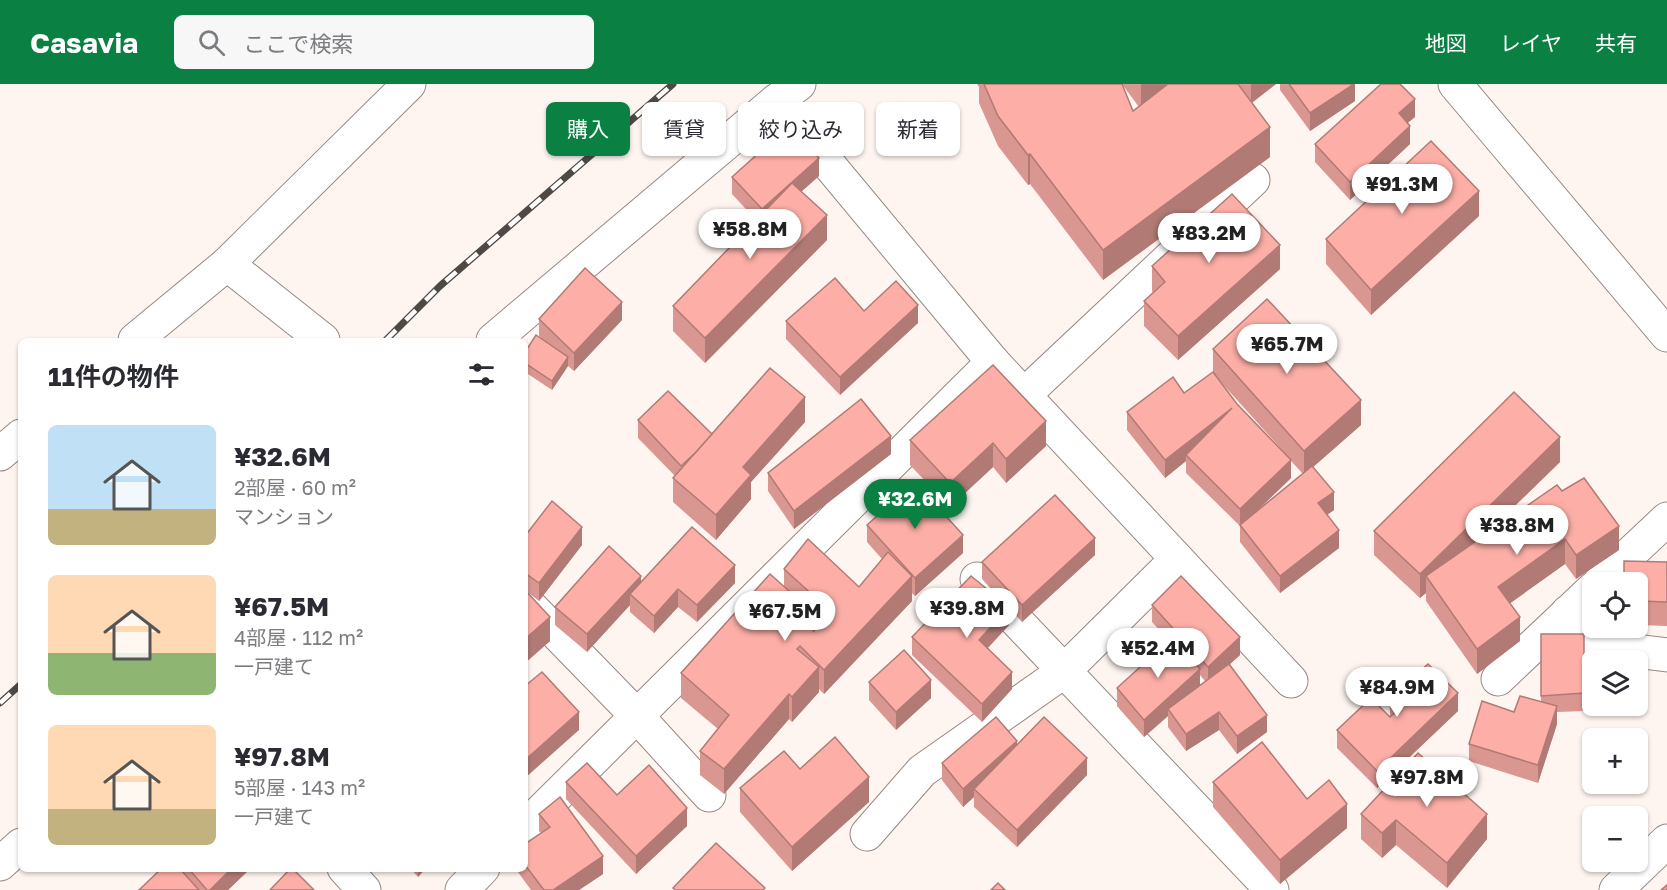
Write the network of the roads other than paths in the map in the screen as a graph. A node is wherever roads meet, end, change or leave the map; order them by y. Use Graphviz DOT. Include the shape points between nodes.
graph roads {
  1 [pos="409,84"];
  2 [pos="1455,84"];
  3 [pos="787,92"];
  4 [pos="1253,180"];
  5 [pos="227,264"];
  6 [pos="1667,335"];
  7 [pos="137,338"];
  8 [pos="320,338"];
  9 [pos="496,338"];
  10 [pos="993,362"];
  11 [pos="1024,395"];
  12 [pos="18,439"];
  13 [pos="0,454"];
  14 [pos="1667,519"];
  15 [pos="1629,555"];
  16 [pos="1667,555"];
  17 [pos="1177,559"];
  18 [pos="1611,572"];
  19 [pos="977,579"];
  20 [pos="1582,599"];
  21 [pos="528,604"];
  22 [pos="1568,612"];
  23 [pos="1667,655"];
  24 [pos="1063,672"];
  25 [pos="1498,679"];
  26 [pos="1291,681"];
  27 [pos="637,716"];
  28 [pos="709,795"];
  29 [pos="528,824"];
  30 [pos="867,834"];
  31 [pos="1667,841"];
  32 [pos="18,848"];
  33 [pos="0,864"];
  34 [pos="348,872"];
  35 [pos="479,872"];
  36 [pos="364,890"];
  37 [pos="462,890"];
  38 [pos="1272,890"];
  39 [pos="1616,890"];
  1 -- 5 [label="street"];
  2 -- 6 [label="street"];
  3 -- 9 [label="street"];
  3 -- 10 [label="street"];
  4 -- 11 [label="street"];
  5 -- 7 [label="street"];
  5 -- 8 [label="street"];
  10 -- 11 [label="street"];
  10 -- 27 [label="street"];
  11 -- 17 [label="street"];
  12 -- 13 [label="street"];
  14 -- 15 [label="street"];
  15 -- 16 [label="street"];
  15 -- 18 [label="street"];
  17 -- 24 [label="street"];
  17 -- 26 [label="street"];
  19 -- 24 [label="street"];
  20 -- 22 [label="street"];
  21 -- 27 [label="street"];
  22 -- 23 [label="street" via="1595,646"];
  22 -- 25 [label="street"];
  24 -- 30 [label="street" via="922,771"];
  24 -- 38 [label="street"];
  27 -- 28 [label="street"];
  27 -- 29 [label="street"];
  31 -- 39 [label="street"];
  32 -- 33 [label="street"];
  34 -- 36 [label="street"];
  35 -- 37 [label="street"];
}
